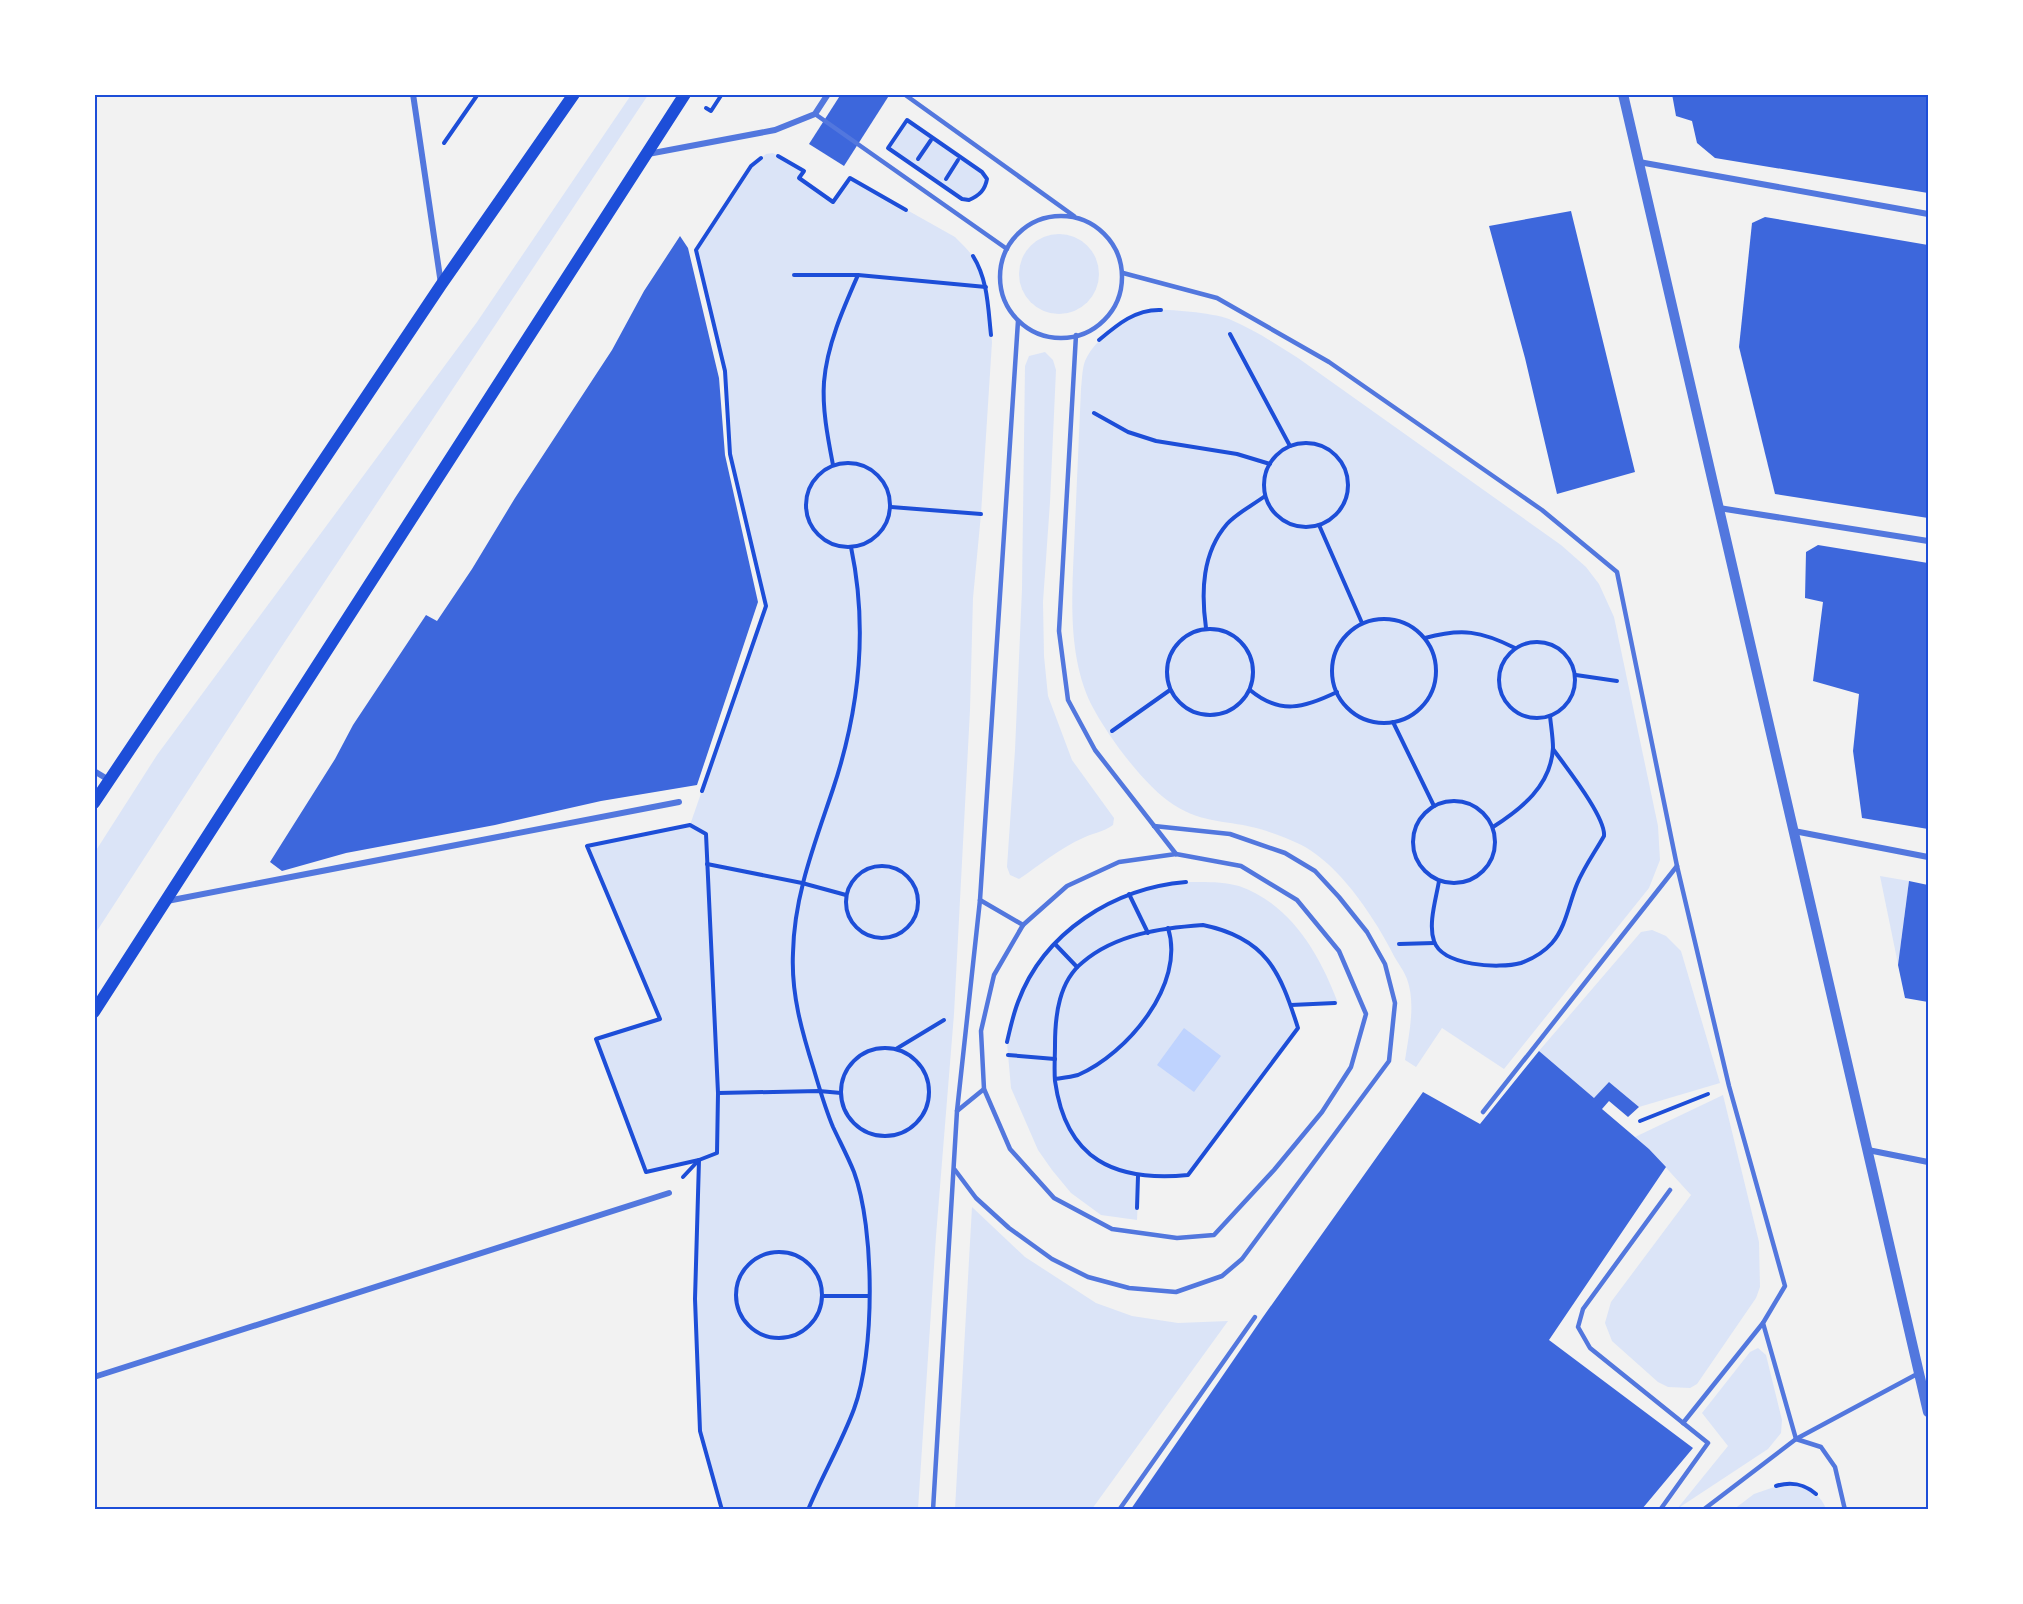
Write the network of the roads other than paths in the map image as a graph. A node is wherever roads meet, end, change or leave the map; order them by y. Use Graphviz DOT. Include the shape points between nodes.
graph roads {
  1 [pos="413,94"];
  2 [pos="574,94"];
  3 [pos="686,94"];
  4 [pos="828,94"];
  5 [pos="903,94"];
  6 [pos="1623,94"];
  7 [pos="815,114"];
  8 [pos="648,154"];
  9 [pos="1639,162"];
  10 [pos="1929,214"];
  11 [pos="1077,217"];
  12 [pos="1007,249"];
  13 [pos="1123,273"];
  14 [pos="441,285"];
  15 [pos="1018,321"];
  16 [pos="1076,336"];
  17 [pos="1719,508"];
  18 [pos="1929,541"];
  19 [pos="94,771"];
  20 [pos="109,780"];
  21 [pos="94,802"];
  22 [pos="679,802"];
  23 [pos="1154,826"];
  24 [pos="1794,831"];
  25 [pos="1176,854"];
  26 [pos="1929,857"];
  27 [pos="1677,866"];
  28 [pos="980,900"];
  29 [pos="164,902"];
  30 [pos="1023,926"];
  31 [pos="94,1012"];
  32 [pos="984,1089"];
  33 [pos="957,1111"];
  34 [pos="1483,1112"];
  35 [pos="1868,1150"];
  36 [pos="1929,1162"];
  37 [pos="954,1169"];
  38 [pos="1670,1190"];
  39 [pos="669,1193"];
  40 [pos="1255,1317"];
  41 [pos="1763,1323"];
  42 [pos="1919,1373"];
  43 [pos="94,1377"];
  44 [pos="1929,1412"];
  45 [pos="1683,1423"];
  46 [pos="1796,1439"];
  47 [pos="933,1509"];
  48 [pos="1119,1509"];
  49 [pos="1660,1509"];
  50 [pos="1703,1509"];
  51 [pos="1845,1509"];
  1 -- 14 [label="street"];
  2 -- 14 [label="main road"];
  3 -- 8 [label="main road"];
  4 -- 7 [label="street"];
  5 -- 11 [label="lane"];
  6 -- 9 [label="street"];
  7 -- 8 [label="street" via="775,130"];
  7 -- 12 [label="lane"];
  8 -- 29 [label="main road"];
  9 -- 10 [label="street"];
  9 -- 17 [label="street"];
  11 -- 12 [label="lane" via="1058,215 1037,221 1019,232"];
  11 -- 13 [label="lane" via="1109,237 1119,254"];
  12 -- 15 [label="lane" via="1000,269 1001,290"];
  13 -- 16 [label="lane" via="1114,310 1101,324"];
  13 -- 27 [label="lane" via="1217,298 1329,362 1542,510 1617,572"];
  14 -- 20 [label="main road"];
  15 -- 16 [label="lane" via="1042,335"];
  15 -- 28 [label="lane"];
  16 -- 23 [label="lane" via="1059,631 1068,700 1095,750"];
  17 -- 18 [label="street"];
  17 -- 24 [label="street"];
  19 -- 20 [label="street"];
  20 -- 21 [label="main road"];
  22 -- 29 [label="street"];
  23 -- 25 [label="lane"];
  23 -- 37 [label="lane" via="1230,834 1285,853 1315,871 1367,932 1385,964 1395,1003 1389,1061 1242,1258 1222,1276 1176,1292 1108,1283 1052,1259 976,1198"];
  24 -- 26 [label="street"];
  24 -- 35 [label="street"];
  25 -- 30 [label="lane" via="1119,862 1067,886"];
  25 -- 32 [label="lane" via="1241,866 1297,900 1339,951 1366,1014 1351,1067 1322,1112 1214,1235 1177,1238 1112,1229 1054,1198 1010,1149"];
  27 -- 34 [label="lane"];
  27 -- 41 [label="lane" via="1729,1086 1785,1286"];
  28 -- 30 [label="lane"];
  28 -- 33 [label="lane"];
  29 -- 31 [label="main road"];
  30 -- 32 [label="lane" via="994,975 981,1031"];
  32 -- 33 [label="lane"];
  33 -- 37 [label="lane"];
  35 -- 36 [label="street"];
  35 -- 42 [label="street"];
  37 -- 47 [label="lane"];
  38 -- 45 [label="lane" via="1583,1309 1578,1328 1590,1348"];
  39 -- 43 [label="street"];
  40 -- 48 [label="lane"];
  41 -- 45 [label="lane"];
  41 -- 46 [label="lane"];
  42 -- 44 [label="street"];
  42 -- 46 [label="lane"];
  45 -- 49 [label="lane" via="1708,1443"];
  46 -- 50 [label="lane"];
  46 -- 51 [label="lane" via="1821,1447 1835,1467"];
}
